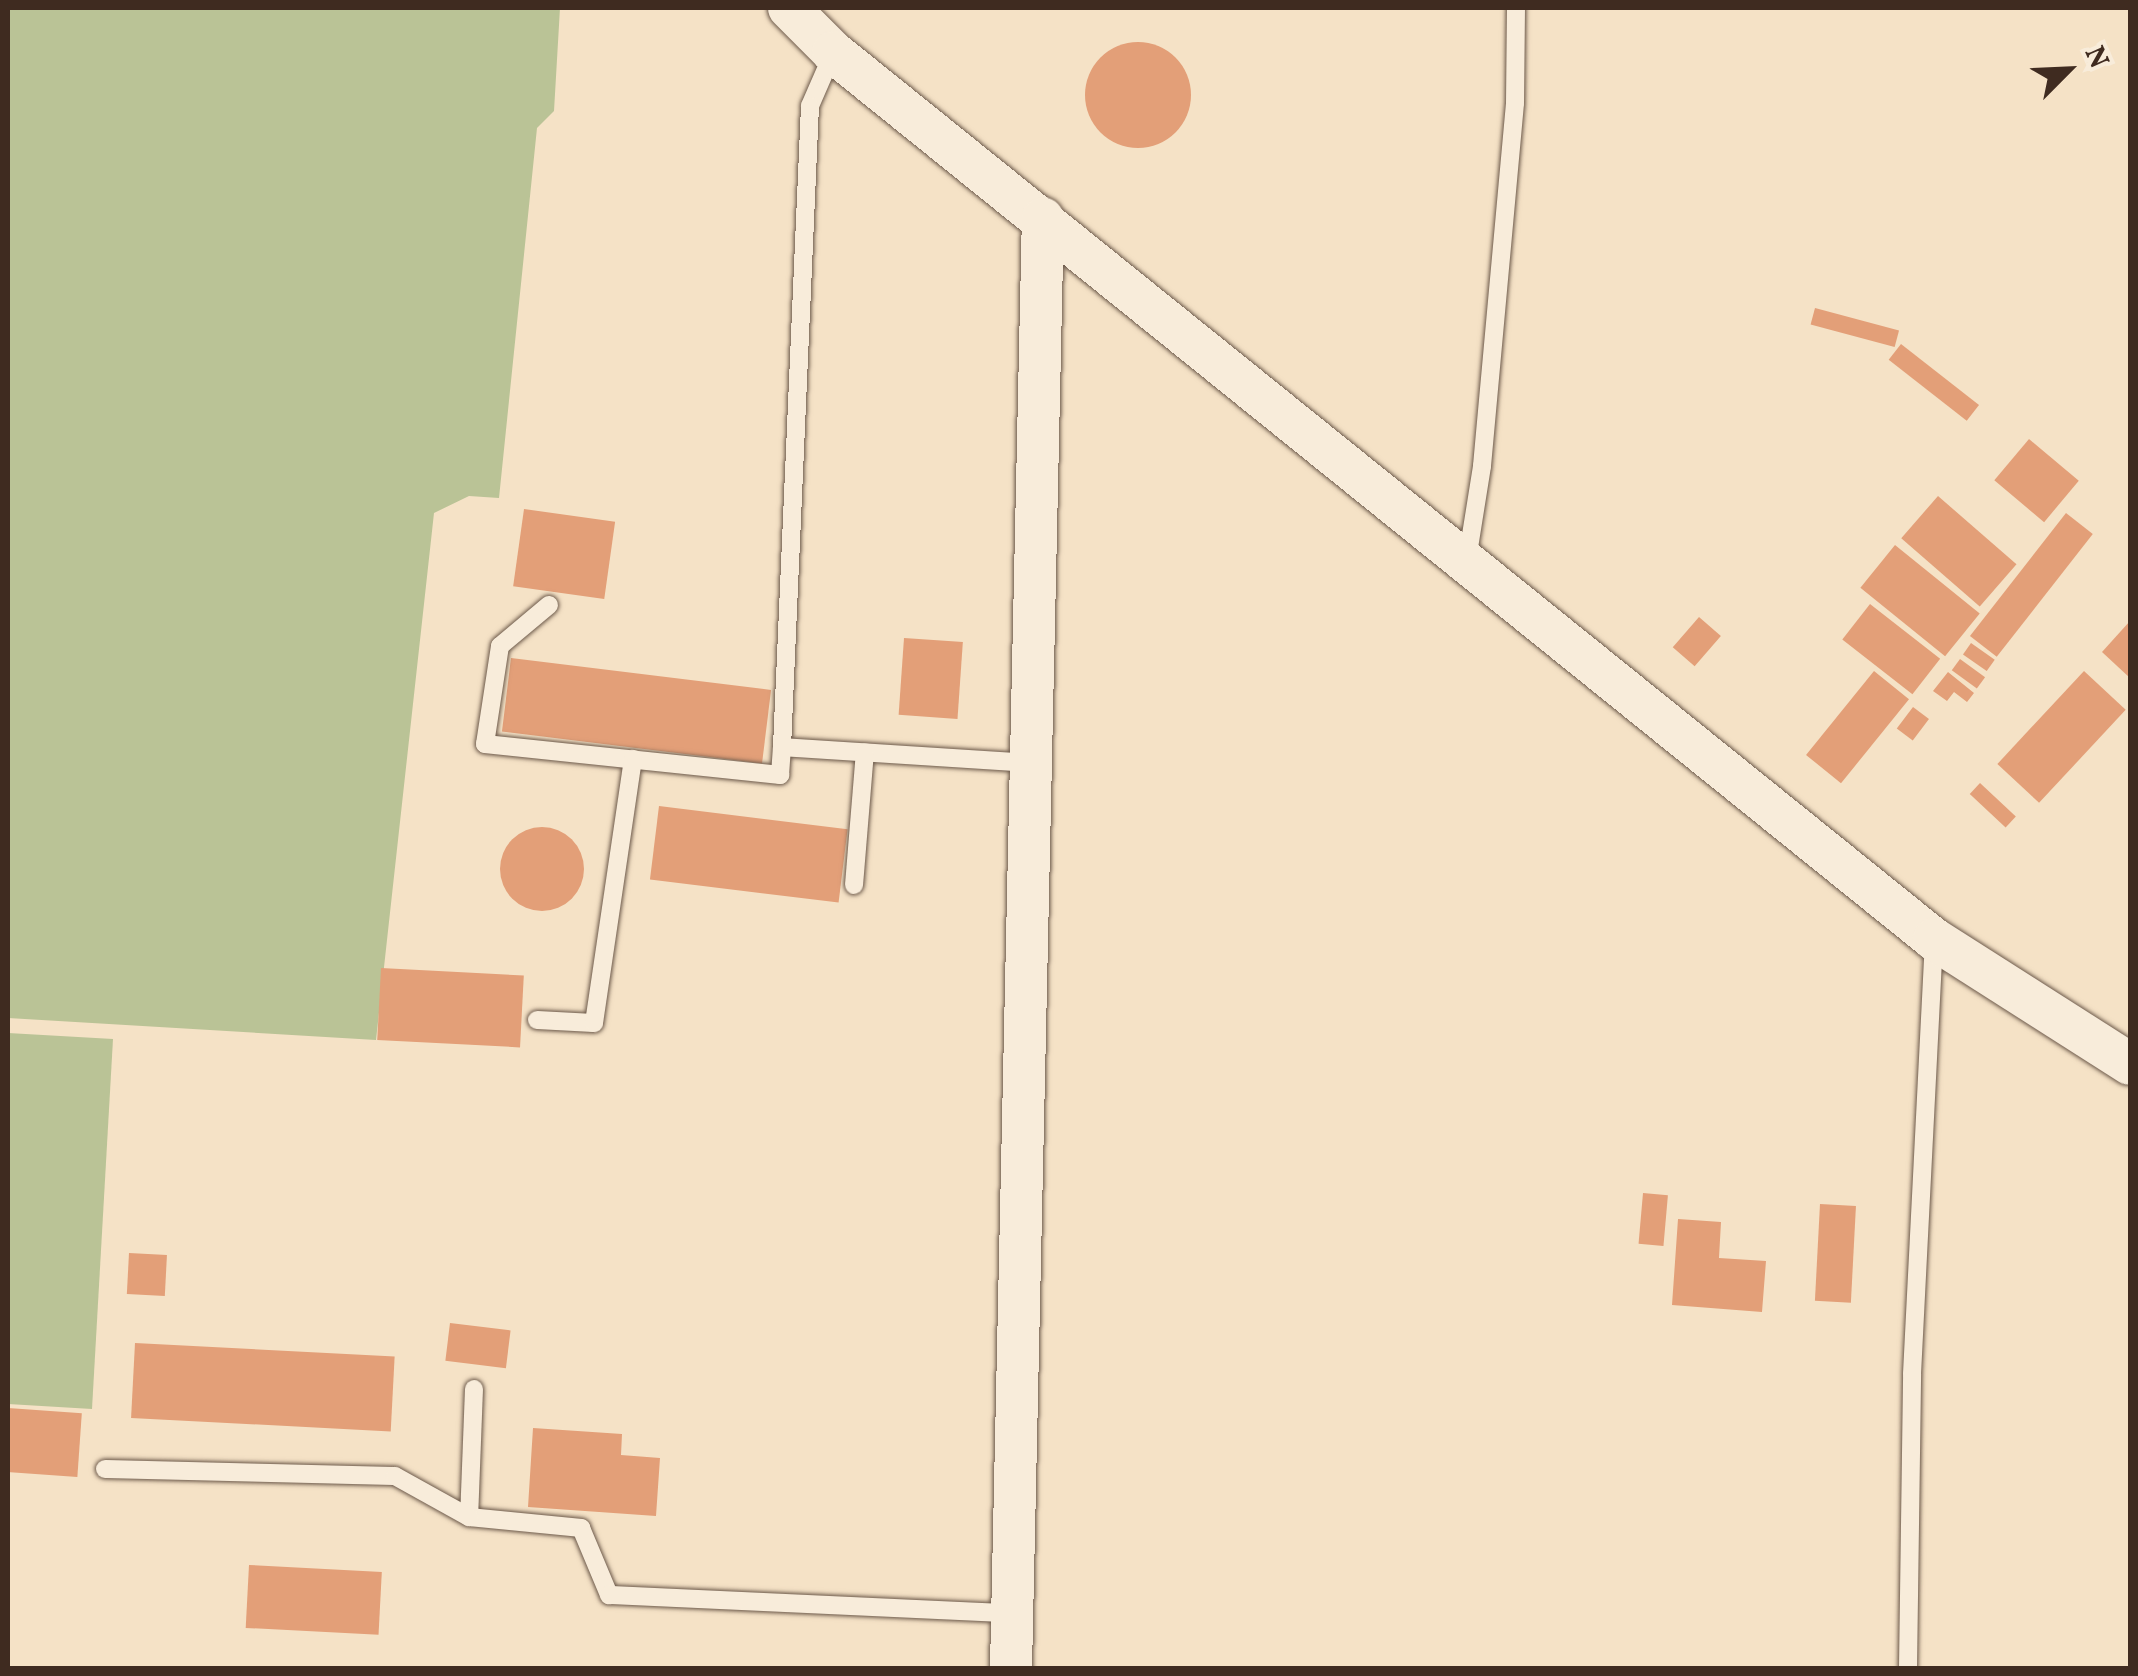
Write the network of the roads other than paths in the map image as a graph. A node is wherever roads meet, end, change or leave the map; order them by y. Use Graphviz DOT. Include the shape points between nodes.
graph roads {
  1 [pos="789,8"];
  2 [pos="1516,8"];
  3 [pos="825,32"];
  4 [pos="1043,218"];
  5 [pos="1467,561"];
  6 [pos="549,605"];
  7 [pos="782,747"];
  8 [pos="866,752"];
  9 [pos="634,760"];
  10 [pos="1030,764"];
  11 [pos="854,885"];
  12 [pos="1934,939"];
  13 [pos="537,1020"];
  14 [pos="2130,1064"];
  15 [pos="474,1389"];
  16 [pos="105,1469"];
  17 [pos="469,1517"];
  18 [pos="1011,1613"];
  19 [pos="1011,1668"];
  20 [pos="1908,1668"];
  1 -- 3 [label="street"];
  2 -- 5 [label="lane" via="1491,370"];
  3 -- 4 [label="street"];
  3 -- 7 [label="lane" via="810,106"];
  4 -- 5 [label="street"];
  4 -- 10 [label="street"];
  5 -- 12 [label="street"];
  6 -- 9 [label="lane" via="500,646 485,744"];
  7 -- 8 [label="lane"];
  7 -- 9 [label="lane" via="780,775"];
  8 -- 10 [label="lane"];
  8 -- 11 [label="lane"];
  9 -- 13 [label="lane" via="594,1023"];
  10 -- 18 [label="street"];
  12 -- 14 [label="street"];
  12 -- 20 [label="lane" via="1912,1374"];
  15 -- 17 [label="lane"];
  16 -- 17 [label="lane" via="395,1476"];
  17 -- 18 [label="lane" via="581,1528 609,1595"];
  18 -- 19 [label="street"];
}
